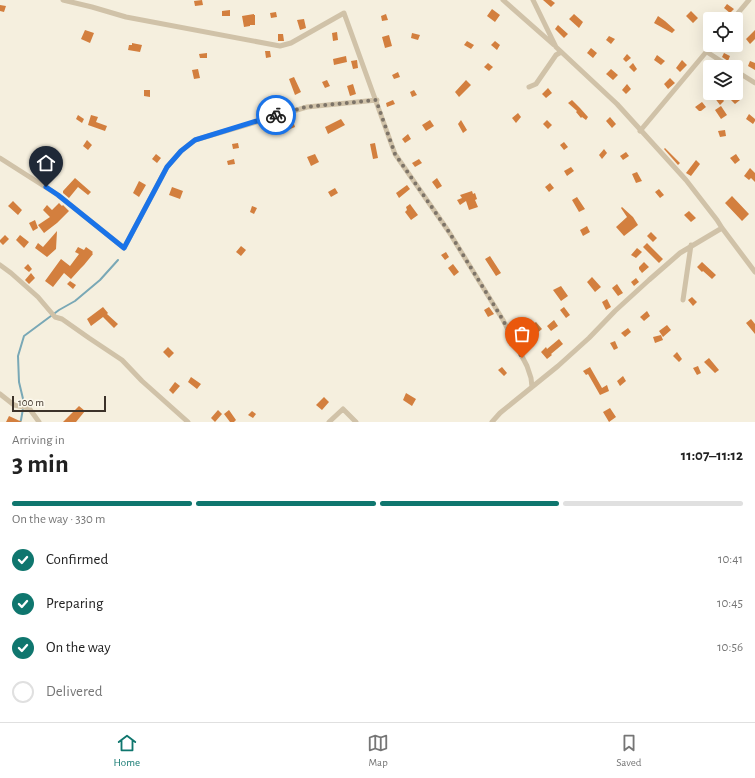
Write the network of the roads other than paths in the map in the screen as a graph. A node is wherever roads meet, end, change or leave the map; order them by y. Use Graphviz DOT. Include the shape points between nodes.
graph roads {
  1 [pos="63,0"];
  2 [pos="503,0"];
  3 [pos="533,0"];
  4 [pos="749,0"];
  5 [pos="739,12"];
  6 [pos="556,47"];
  7 [pos="561,52"];
  8 [pos="706,52"];
  9 [pos="719,60"];
  10 [pos="743,75"];
  11 [pos="755,83"];
  12 [pos="529,87"];
  13 [pos="376,100"];
  14 [pos="640,131"];
  15 [pos="0,158"];
  16 [pos="722,228"];
  17 [pos="692,246"];
  18 [pos="0,265"];
  19 [pos="755,272"];
  20 [pos="683,300"];
  21 [pos="532,387"];
  22 [pos="0,394"];
  23 [pos="40,422"];
  24 [pos="188,422"];
  25 [pos="329,422"];
  26 [pos="356,422"];
  27 [pos="492,422"];
  1 -- 13 [label="street" via="126,17 280,46 291,43 344,14"];
  2 -- 6 [label="street"];
  3 -- 6 [label="street"];
  4 -- 5 [label="street"];
  6 -- 7 [label="street"];
  7 -- 12 [label="street" via="556,55 536,84"];
  7 -- 14 [label="street" via="617,104"];
  8 -- 9 [label="street"];
  8 -- 14 [label="street"];
  10 -- 11 [label="street"];
  13 -- 15 [label="street" via="306,107 195,140 167,167 124,248 58,195"];
  13 -- 21 [label="street" via="395,154 449,232 503,320 527,366"];
  14 -- 16 [label="street" via="686,180"];
  16 -- 17 [label="street"];
  16 -- 19 [label="street"];
  17 -- 20 [label="street"];
  17 -- 21 [label="street" via="664,266 589,338"];
  18 -- 24 [label="street" via="38,297 55,317 62,319 122,360"];
  21 -- 27 [label="street"];
  22 -- 23 [label="street" via="14,405 29,408"];
  25 -- 26 [label="street" via="343,409"];
}
